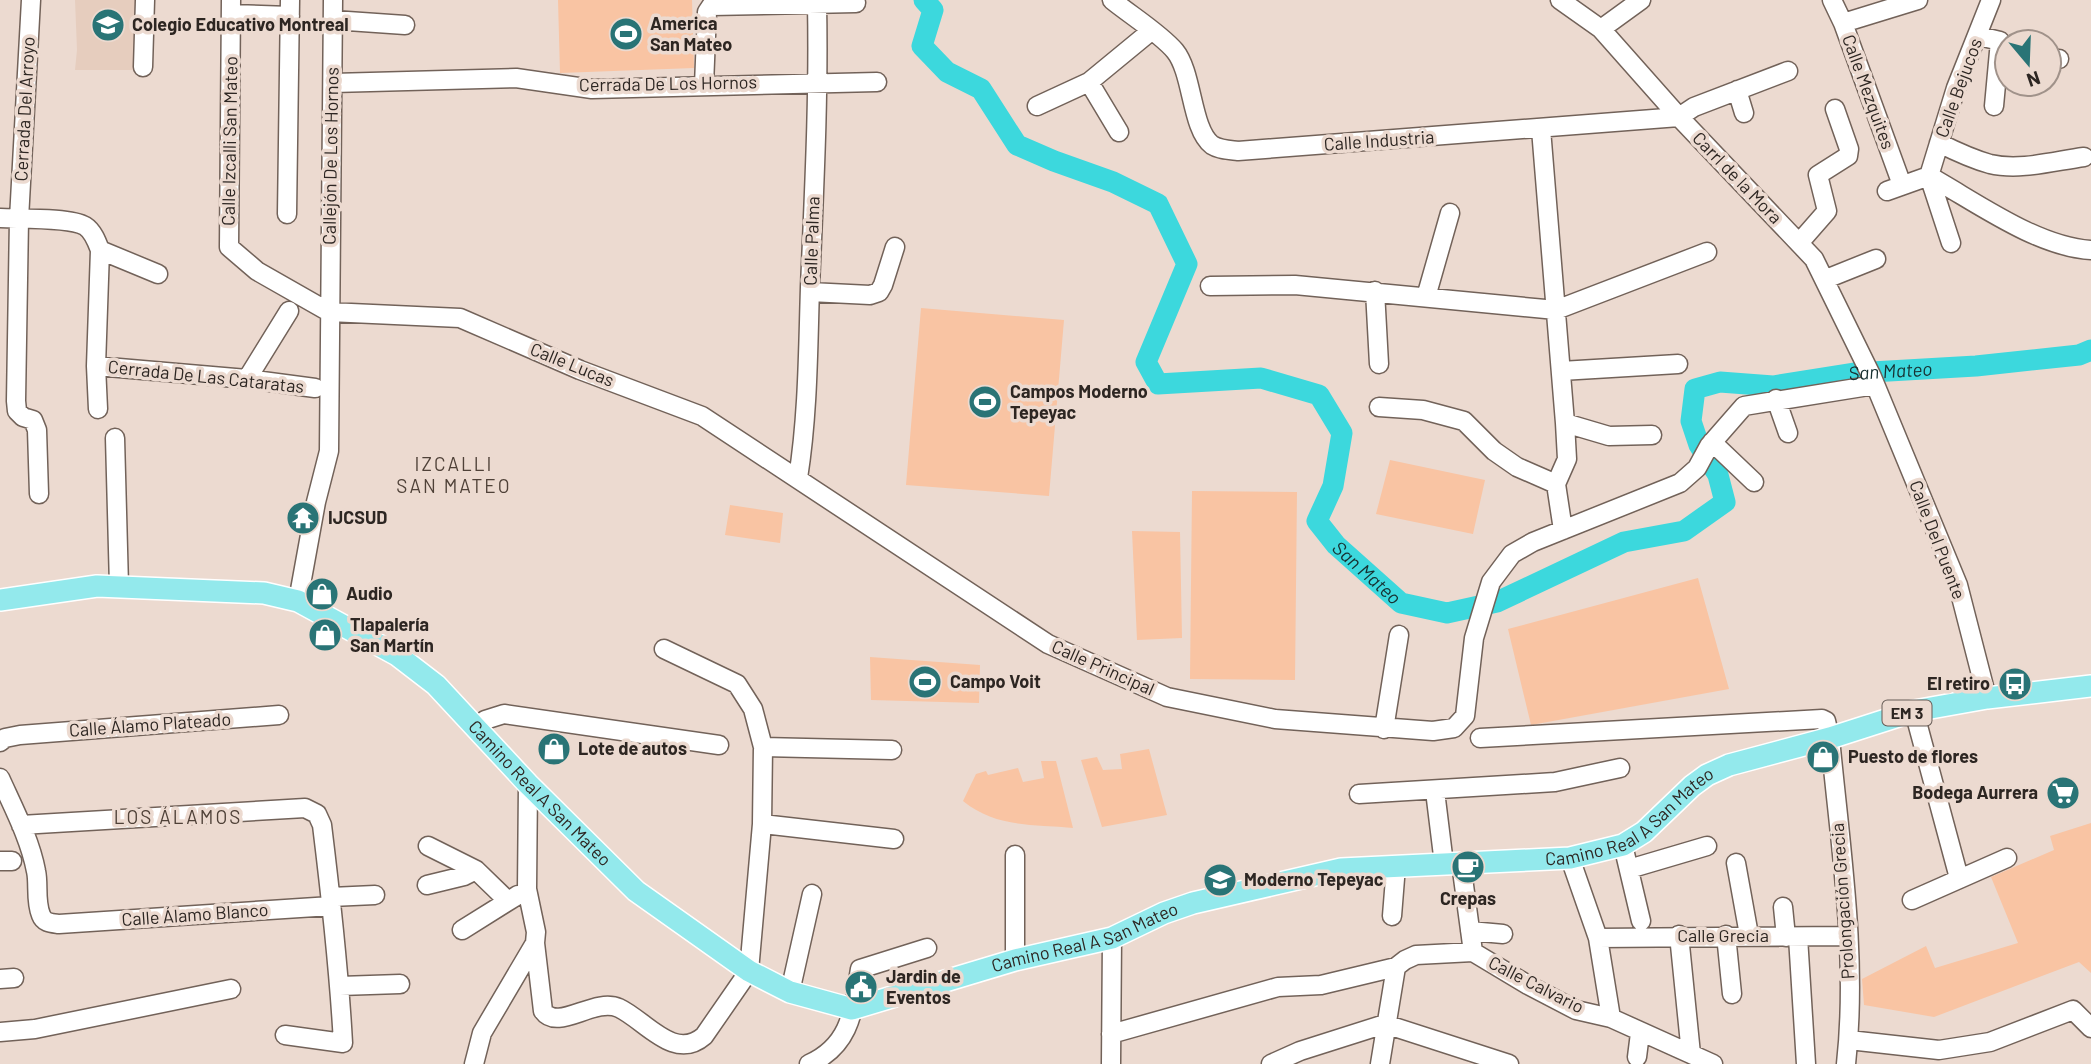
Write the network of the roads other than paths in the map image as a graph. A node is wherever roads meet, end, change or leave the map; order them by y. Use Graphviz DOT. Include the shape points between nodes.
graph roads {
  1 [pos="31,0"];
  2 [pos="145,0"];
  3 [pos="333,0"];
  4 [pos="1112,0"];
  5 [pos="1560,0"];
  6 [pos="1641,0"];
  7 [pos="1832,0"];
  8 [pos="1918,0"];
  9 [pos="1991,0"];
  10 [pos="856,3"];
  11 [pos="817,4"];
  12 [pos="231,7"];
  13 [pos="290,8"];
  14 [pos="333,20"];
  15 [pos="1843,23"];
  16 [pos="405,24"];
  17 [pos="1601,29"];
  18 [pos="1151,31"];
  19 [pos="1979,36"];
  20 [pos="1993,39"];
  21 [pos="143,67"];
  22 [pos="1788,72"];
  23 [pos="818,82"];
  24 [pos="877,82"];
  25 [pos="1089,82"];
  26 [pos="333,83"];
  27 [pos="704,85"];
  28 [pos="1737,90"];
  29 [pos="1995,98"];
  30 [pos="1037,106"];
  31 [pos="1994,106"];
  32 [pos="1835,109"];
  33 [pos="1744,113"];
  34 [pos="1679,117"];
  35 [pos="1541,129"];
  36 [pos="1119,132"];
  37 [pos="1939,143"];
  38 [pos="2084,157"];
  39 [pos="1929,176"];
  40 [pos="1450,213"];
  41 [pos="286,214"];
  42 [pos="0,218"];
  43 [pos="19,219"];
  44 [pos="1799,243"];
  45 [pos="1951,243"];
  46 [pos="895,247"];
  47 [pos="100,250"];
  48 [pos="2091,250"];
  49 [pos="1707,252"];
  50 [pos="1876,259"];
  51 [pos="158,274"];
  52 [pos="1826,279"];
  53 [pos="1210,286"];
  54 [pos="1376,291"];
  55 [pos="810,292"];
  56 [pos="1426,297"];
  57 [pos="1556,310"];
  58 [pos="289,311"];
  59 [pos="329,312"];
  60 [pos="1678,364"];
  61 [pos="1379,365"];
  62 [pos="96,366"];
  63 [pos="1561,371"];
  64 [pos="247,379"];
  65 [pos="1874,381"];
  66 [pos="315,388"];
  67 [pos="1776,399"];
  68 [pos="1379,407"];
  69 [pos="98,409"];
  70 [pos="1565,423"];
  71 [pos="1788,433"];
  72 [pos="1652,435"];
  73 [pos="115,438"];
  74 [pos="1710,444"];
  75 [pos="798,478"];
  76 [pos="1754,482"];
  77 [pos="1556,484"];
  78 [pos="39,494"];
  79 [pos="1563,530"];
  80 [pos="119,586"];
  81 [pos="0,600"];
  82 [pos="299,601"];
  83 [pos="1399,635"];
  84 [pos="664,649"];
  85 [pos="2091,686"];
  86 [pos="1987,698"];
  87 [pos="1914,711"];
  88 [pos="279,715"];
  89 [pos="476,729"];
  90 [pos="1384,729"];
  91 [pos="1480,738"];
  92 [pos="1830,738"];
  93 [pos="0,742"];
  94 [pos="719,745"];
  95 [pos="763,747"];
  96 [pos="892,750"];
  97 [pos="1620,768"];
  98 [pos="0,778"];
  99 [pos="528,784"];
  100 [pos="1434,791"];
  101 [pos="1359,794"];
  102 [pos="762,824"];
  103 [pos="21,825"];
  104 [pos="894,839"];
  105 [pos="428,846"];
  106 [pos="1707,846"];
  107 [pos="1015,855"];
  108 [pos="1626,856"];
  109 [pos="1570,858"];
  110 [pos="2007,858"];
  111 [pos="1453,863"];
  112 [pos="1736,863"];
  113 [pos="1396,866"];
  114 [pos="476,870"];
  115 [pos="1959,878"];
  116 [pos="427,885"];
  117 [pos="527,889"];
  118 [pos="812,894"];
  119 [pos="375,895"];
  120 [pos="1912,900"];
  121 [pos="508,901"];
  122 [pos="331,902"];
  123 [pos="1783,907"];
  124 [pos="1392,916"];
  125 [pos="1641,921"];
  126 [pos="462,930"];
  127 [pos="1470,931"];
  128 [pos="1503,934"];
  129 [pos="1726,935"];
  130 [pos="1749,935"];
  131 [pos="1679,936"];
  132 [pos="1848,936"];
  133 [pos="1112,937"];
  134 [pos="1792,937"];
  135 [pos="1598,938"];
  136 [pos="536,943"];
  137 [pos="927,948"];
  138 [pos="1473,952"];
  139 [pos="1015,960"];
  140 [pos="1396,967"];
  141 [pos="749,971"];
  142 [pos="400,984"];
  143 [pos="340,986"];
  144 [pos="230,989"];
  145 [pos="790,992"];
  146 [pos="1732,994"];
  147 [pos="852,1009"];
  148 [pos="1611,1018"];
  149 [pos="1385,1024"];
  150 [pos="2091,1028"];
  151 [pos="0,1032"];
  152 [pos="1640,1033"];
  153 [pos="1111,1034"];
  154 [pos="285,1035"];
  155 [pos="1849,1040"];
  156 [pos="1691,1054"];
  157 [pos="1637,1057"];
  158 [pos="814,1063"];
  159 [pos="474,1064"];
  160 [pos="1111,1064"];
  161 [pos="1271,1064"];
  162 [pos="1380,1064"];
  163 [pos="1509,1064"];
  164 [pos="1713,1064"];
  165 [pos="1806,1064"];
  166 [pos="1846,1064"];
  1 -- 43 [label="street, Cerrada Del Arroyo"];
  2 -- 21 [label="street"];
  3 -- 14 [label="street, Callejón De Los Hornos"];
  4 -- 18 [label="street, Calle Industria"];
  5 -- 17 [label="street, Carrl de la Mora"];
  6 -- 17 [label="street"];
  7 -- 15 [label="street, Calle Mezquites"];
  8 -- 15 [label="street"];
  9 -- 19 [label="street, Calle Bejucos"];
  10 -- 11 [label="street"];
  11 -- 23 [label="street, Calle Palma"];
  11 -- 27 [label="street" via="711,6"];
  12 -- 13 [label="street"];
  12 -- 59 [label="street, Calle Izcalli San Mateo" via="229,247 257,271"];
  13 -- 41 [label="street"];
  14 -- 16 [label="street"];
  14 -- 26 [label="street, Callejón De Los Hornos"];
  15 -- 39 [label="street, Calle Mezquites" via="1894,188"];
  17 -- 34 [label="street, Carrl de la Mora"];
  18 -- 25 [label="street"];
  18 -- 35 [label="street, Calle Industria" via="1182,61 1202,132 1224,150"];
  19 -- 20 [label="street"];
  19 -- 37 [label="street, Calle Bejucos"];
  22 -- 28 [label="street"];
  23 -- 24 [label="street, Cerrada De Los Hornos"];
  23 -- 27 [label="street, Cerrada De Los Hornos"];
  23 -- 55 [label="street, Calle Palma"];
  25 -- 30 [label="street"];
  25 -- 36 [label="street"];
  26 -- 27 [label="street, Cerrada De Los Hornos" via="516,78 592,89"];
  26 -- 59 [label="street, Callejón De Los Hornos"];
  28 -- 33 [label="street"];
  28 -- 34 [label="street"];
  29 -- 31 [label="street"];
  32 -- 44 [label="street" via="1848,156 1818,175 1827,211"];
  34 -- 35 [label="street, Calle Industria"];
  34 -- 44 [label="street, Carrl de la Mora"];
  35 -- 57 [label="street"];
  37 -- 38 [label="street" via="1993,165"];
  37 -- 39 [label="street, Calle Bejucos"];
  39 -- 45 [label="street"];
  39 -- 48 [label="street" via="2043,240"];
  40 -- 56 [label="street"];
  42 -- 43 [label="street"];
  43 -- 47 [label="street" via="85,226"];
  43 -- 78 [label="street, Cerrada Del Arroyo" via="16,401 17,411 33,420 37,430"];
  44 -- 52 [label="street, Carrl de la Mora"];
  46 -- 55 [label="street" via="878,292"];
  47 -- 51 [label="street"];
  47 -- 62 [label="street"];
  49 -- 57 [label="street"];
  50 -- 52 [label="street"];
  52 -- 65 [label="street, Carrl de la Mora"];
  53 -- 54 [label="street" via="1295,285"];
  54 -- 56 [label="street"];
  54 -- 61 [label="street"];
  55 -- 75 [label="street, Calle Palma"];
  56 -- 57 [label="street"];
  57 -- 63 [label="street"];
  58 -- 64 [label="street"];
  59 -- 75 [label="street, Calle Lucas" via="460,318 702,416"];
  59 -- 82 [label="street" via="329,451"];
  60 -- 63 [label="street"];
  62 -- 64 [label="street, Cerrada De Las Cataratas"];
  62 -- 69 [label="street"];
  63 -- 70 [label="street"];
  64 -- 66 [label="street, Cerrada De Las Cataratas"];
  65 -- 67 [label="street" via="1840,392"];
  65 -- 86 [label="street, Calle Del Puente" via="1958,585"];
  67 -- 71 [label="street"];
  67 -- 74 [label="street" via="1744,406"];
  68 -- 77 [label="street" via="1423,410 1465,421 1517,467"];
  70 -- 72 [label="street" via="1609,436"];
  70 -- 77 [label="street" via="1567,459"];
  73 -- 80 [label="street"];
  74 -- 76 [label="street"];
  74 -- 79 [label="street" via="1697,468 1681,483"];
  75 -- 90 [label="street, Calle Principal" via="1048,644 1167,697 1275,719"];
  77 -- 79 [label="street"];
  79 -- 90 [label="street, Calle Principal" via="1512,554 1491,582 1474,638 1465,716 1454,728"];
  80 -- 81 [label="main road, Camino Real A San Mateo"];
  80 -- 82 [label="main road, Camino Real A San Mateo" via="264,593"];
  82 -- 89 [label="main road, Camino Real A San Mateo" via="397,655 436,685"];
  83 -- 90 [label="street"];
  84 -- 95 [label="street" via="737,684 753,709"];
  85 -- 86 [label="main road, EM 3"];
  86 -- 87 [label="main road, Camino Real A San Mateo / EM 3"];
  87 -- 92 [label="main road, Camino Real A San Mateo / EM 3"];
  87 -- 115 [label="street"];
  88 -- 93 [label="street, Calle Álamo Plateado" via="20,735"];
  89 -- 94 [label="street" via="485,720 504,714"];
  89 -- 99 [label="main road, Camino Real A San Mateo"];
  91 -- 92 [label="street" via="1822,719"];
  92 -- 108 [label="main road, Camino Real A San Mateo / EM 3" via="1707,775 1644,832"];
  92 -- 132 [label="street, Prolongación Grecia"];
  95 -- 96 [label="street"];
  95 -- 102 [label="street"];
  97 -- 100 [label="street" via="1555,782"];
  98 -- 103 [label="street"];
  99 -- 117 [label="street"];
  99 -- 141 [label="main road, Camino Real A San Mateo" via="636,891"];
  100 -- 101 [label="street"];
  100 -- 111 [label="street"];
  102 -- 104 [label="street"];
  102 -- 141 [label="street"];
  103 -- 122 [label="street" via="304,808 317,814 322,825"];
  103 -- 122 [label="street, Calle Álamo Blanco" via="36,870 42,918 48,923"];
  105 -- 114 [label="street"];
  106 -- 108 [label="street"];
  107 -- 139 [label="street"];
  108 -- 109 [label="main road, Camino Real A San Mateo / EM 3"];
  108 -- 125 [label="street"];
  109 -- 111 [label="main road, Camino Real A San Mateo / EM 3"];
  109 -- 135 [label="street"];
  110 -- 115 [label="street"];
  111 -- 113 [label="main road, Camino Real A San Mateo / EM 3"];
  111 -- 127 [label="street"];
  112 -- 130 [label="street"];
  113 -- 124 [label="street"];
  113 -- 133 [label="main road, Camino Real A San Mateo / EM 3" via="1341,869 1193,903"];
  114 -- 116 [label="street"];
  114 -- 121 [label="street"];
  115 -- 120 [label="street"];
  117 -- 121 [label="street"];
  117 -- 136 [label="street"];
  118 -- 145 [label="street"];
  119 -- 122 [label="street, Calle Álamo Blanco"];
  121 -- 126 [label="street"];
  122 -- 143 [label="street"];
  123 -- 134 [label="street"];
  127 -- 128 [label="street"];
  127 -- 138 [label="street"];
  129 -- 130 [label="street, Calle Grecia"];
  129 -- 131 [label="street, Calle Grecia"];
  129 -- 146 [label="street"];
  130 -- 134 [label="street, Calle Grecia"];
  131 -- 135 [label="street, Calle Grecia"];
  131 -- 156 [label="street"];
  132 -- 134 [label="street, Calle Grecia"];
  132 -- 155 [label="street, Prolongación Grecia"];
  133 -- 139 [label="main road, Camino Real A San Mateo / EM 3"];
  133 -- 153 [label="street"];
  134 -- 165 [label="street"];
  135 -- 148 [label="street"];
  136 -- 141 [label="street" via="543,1011 548,1017 557,1020 601,1005 618,1008 668,1042 698,1042"];
  136 -- 159 [label="street" via="482,1033"];
  137 -- 147 [label="street" via="860,970"];
  138 -- 140 [label="street, Calle Calvario" via="1416,955"];
  138 -- 148 [label="street, Calle Calvario" via="1576,1010"];
  139 -- 147 [label="main road, Camino Real A San Mateo / EM 3"];
  140 -- 149 [label="street"];
  140 -- 153 [label="street, Calle Calvario" via="1321,985 1278,988"];
  141 -- 145 [label="main road, Camino Real A San Mateo"];
  142 -- 143 [label="street"];
  143 -- 154 [label="street" via="343,1043"];
  144 -- 151 [label="street"];
  145 -- 147 [label="main road, Camino Real A San Mateo"];
  147 -- 158 [label="street" via="840,1041"];
  148 -- 152 [label="street, Calle Calvario"];
  149 -- 161 [label="street"];
  149 -- 162 [label="street"];
  149 -- 163 [label="street"];
  150 -- 155 [label="street" via="2073,1010 1990,1042 1939,1050"];
  152 -- 156 [label="street, Calle Calvario"];
  152 -- 157 [label="street"];
  153 -- 160 [label="street"];
  155 -- 166 [label="street, Prolongación Grecia"];
  156 -- 164 [label="street, Calle Calvario"];
}
